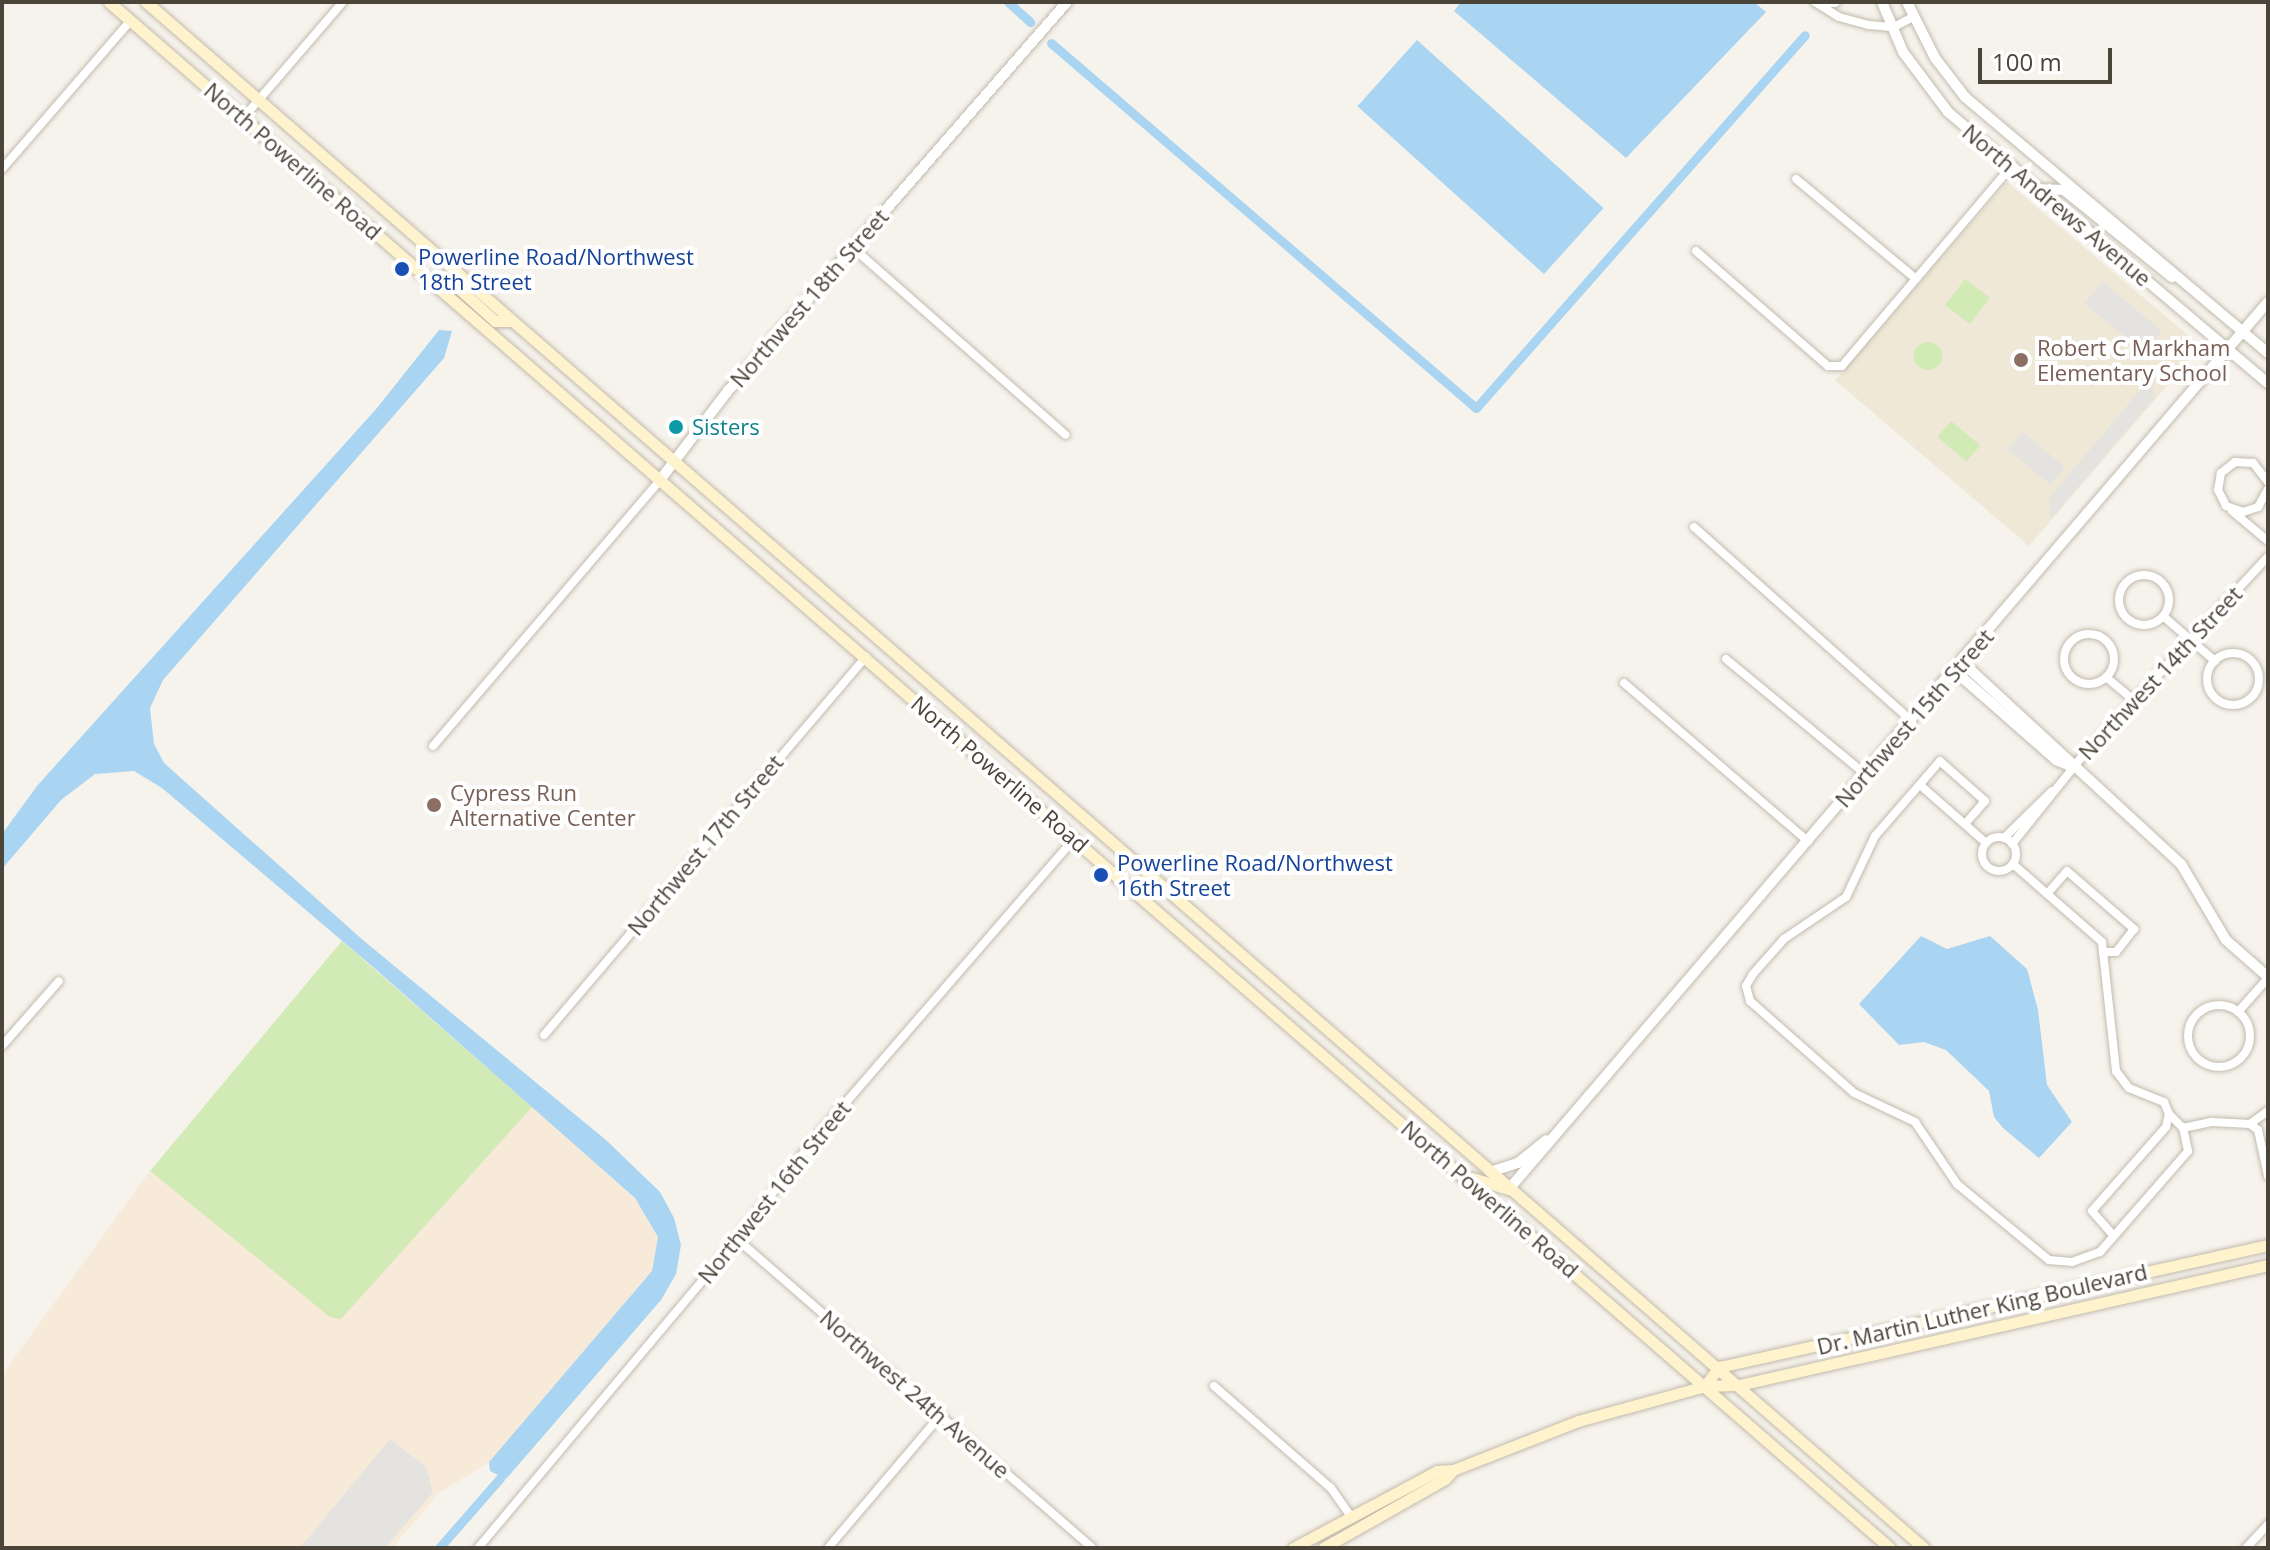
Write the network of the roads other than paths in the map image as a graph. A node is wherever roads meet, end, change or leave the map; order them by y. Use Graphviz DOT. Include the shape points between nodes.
graph roads {
  1 [pos="109,2"];
  2 [pos="343,2"];
  3 [pos="1067,2"];
  4 [pos="1815,2"];
  5 [pos="1829,2"];
  6 [pos="1835,2"];
  7 [pos="1882,2"];
  8 [pos="1907,2"];
  9 [pos="154,5"];
  10 [pos="1913,17"];
  11 [pos="130,21"];
  12 [pos="1894,27"];
  13 [pos="258,100"];
  14 [pos="244,117"];
  15 [pos="2,169"];
  16 [pos="2009,169"];
  17 [pos="1796,179"];
  18 [pos="2033,189"];
  19 [pos="853,248"];
  20 [pos="1696,251"];
  21 [pos="1916,279"];
  22 [pos="2188,285"];
  23 [pos="438,286"];
  24 [pos="2268,302"];
  25 [pos="511,321"];
  26 [pos="2244,331"];
  27 [pos="2229,348"];
  28 [pos="2268,353"];
  29 [pos="2268,383"];
  30 [pos="1066,435"];
  31 [pos="673,464"];
  32 [pos="660,480"];
  33 [pos="2268,482"];
  34 [pos="2268,489"];
  35 [pos="2226,506"];
  36 [pos="1694,527"];
  37 [pos="2268,541"];
  38 [pos="2268,557"];
  39 [pos="2163,616"];
  40 [pos="2188,638"];
  41 [pos="846,639"];
  42 [pos="880,643"];
  43 [pos="866,656"];
  44 [pos="1726,659"];
  45 [pos="902,661"];
  46 [pos="2215,661"];
  47 [pos="1959,667"];
  48 [pos="2106,677"];
  49 [pos="1624,683"];
  50 [pos="2133,700"];
  51 [pos="1912,721"];
  52 [pos="433,746"];
  53 [pos="2073,767"];
  54 [pos="1866,775"];
  55 [pos="1920,785"];
  56 [pos="1965,824"];
  57 [pos="1074,839"];
  58 [pos="1808,841"];
  59 [pos="2008,841"];
  60 [pos="1986,843"];
  61 [pos="2013,864"];
  62 [pos="2047,894"];
  63 [pos="2103,952"];
  64 [pos="2268,977"];
  65 [pos="59,981"];
  66 [pos="2238,1012"];
  67 [pos="544,1035"];
  68 [pos="2,1046"];
  69 [pos="2268,1111"];
  70 [pos="2169,1114"];
  71 [pos="2250,1124"];
  72 [pos="2183,1128"];
  73 [pos="1557,1133"];
  74 [pos="2264,1138"];
  75 [pos="1457,1170"];
  76 [pos="1490,1172"];
  77 [pos="2268,1176"];
  78 [pos="1509,1189"];
  79 [pos="1499,1207"];
  80 [pos="1537,1213"];
  81 [pos="2114,1236"];
  82 [pos="737,1239"];
  83 [pos="2268,1245"];
  84 [pos="2268,1265"];
  85 [pos="1719,1367"];
  86 [pos="1739,1385"];
  87 [pos="1214,1386"];
  88 [pos="1705,1386"];
  89 [pos="940,1416"];
  90 [pos="1453,1470"];
  91 [pos="1350,1515"];
  92 [pos="2268,1524"];
  93 [pos="478,1548"];
  94 [pos="828,1548"];
  95 [pos="1093,1548"];
  96 [pos="1293,1548"];
  97 [pos="1323,1548"];
  98 [pos="1890,1548"];
  99 [pos="1924,1548"];
  100 [pos="2246,1548"];
  1 -- 11 [label="main road, North Powerline Road"];
  2 -- 13 [label="street"];
  3 -- 19 [label="street, Northwest 18th Street"];
  4 -- 12 [label="street" via="1839,17"];
  5 -- 6 [label="street"];
  7 -- 12 [label="street, North Andrews Avenue"];
  8 -- 10 [label="street, North Andrews Avenue"];
  9 -- 13 [label="main road, North Powerline Road"];
  10 -- 12 [label="street"];
  10 -- 22 [label="street, North Andrews Avenue" via="1965,97"];
  11 -- 14 [label="main road, North Powerline Road"];
  11 -- 15 [label="street"];
  12 -- 16 [label="street, North Andrews Avenue" via="1903,52 1948,112"];
  13 -- 14 [label="street"];
  13 -- 25 [label="main road, North Powerline Road"];
  14 -- 23 [label="main road, North Powerline Road"];
  16 -- 18 [label="street, North Andrews Avenue"];
  16 -- 21 [label="street"];
  17 -- 21 [label="street"];
  18 -- 22 [label="street" via="2064,190 2156,268"];
  18 -- 27 [label="street, North Andrews Avenue"];
  19 -- 30 [label="street"];
  19 -- 31 [label="street, Northwest 18th Street" via="727,392"];
  20 -- 21 [label="street" via="1828,366 1842,366"];
  22 -- 26 [label="street, North Andrews Avenue"];
  23 -- 25 [label="main road" via="456,286 495,321"];
  23 -- 32 [label="main road, North Powerline Road"];
  24 -- 26 [label="street, Northwest 15th Street"];
  25 -- 31 [label="main road, North Powerline Road"];
  26 -- 27 [label="street, Northwest 15th Street"];
  26 -- 28 [label="street, North Andrews Avenue"];
  27 -- 29 [label="street, North Andrews Avenue"];
  27 -- 47 [label="street, Northwest 15th Street" via="2093,502"];
  31 -- 32 [label="street, Northwest 18th Street"];
  31 -- 42 [label="main road, North Powerline Road"];
  32 -- 41 [label="main road, North Powerline Road"];
  32 -- 52 [label="street, Northwest 18th Street"];
  33 -- 35 [label="street" via="2253,463 2227,466 2218,481"];
  34 -- 35 [label="street" via="2252,510"];
  35 -- 37 [label="street"];
  36 -- 51 [label="street"];
  38 -- 40 [label="street, Northwest 14th Street"];
  39 -- 39 [label="street" via="2169,596 2160,580 2135,576 2121,589 2120,606 2127,619 2143,625"];
  39 -- 40 [label="street"];
  40 -- 46 [label="street"];
  40 -- 50 [label="street, Northwest 14th Street"];
  41 -- 42 [label="main road"];
  41 -- 43 [label="main road, North Powerline Road"];
  42 -- 45 [label="main road, North Powerline Road"];
  43 -- 45 [label="main road"];
  43 -- 57 [label="main road, North Powerline Road"];
  43 -- 67 [label="street, Northwest 17th Street"];
  44 -- 54 [label="street"];
  45 -- 76 [label="main road, North Powerline Road"];
  46 -- 46 [label="street" via="2207,683 2216,699 2233,706 2250,700 2259,684 2251,660 2235,653"];
  47 -- 51 [label="street, Northwest 15th Street"];
  47 -- 53 [label="street" via="2056,760"];
  48 -- 48 [label="street" via="2114,656 2105,640 2089,634 2073,640 2064,655 2072,678 2087,684"];
  48 -- 50 [label="street"];
  49 -- 58 [label="street"];
  50 -- 53 [label="street, Northwest 14th Street"];
  51 -- 54 [label="street, Northwest 15th Street"];
  53 -- 59 [label="street, Northwest 14th Street"];
  53 -- 64 [label="street" via="2181,864 2226,940"];
  54 -- 58 [label="street, Northwest 15th Street"];
  55 -- 56 [label="street"];
  55 -- 56 [label="street" via="1940,761 1985,801"];
  55 -- 81 [label="street" via="1875,836 1846,897 1784,939 1753,974 1747,994 1854,1093 1920,1127 1950,1176 2030,1248 2049,1260 2072,1262 2100,1252"];
  56 -- 60 [label="street"];
  57 -- 75 [label="main road, North Powerline Road"];
  57 -- 82 [label="street, Northwest 16th Street" via="815,1138"];
  58 -- 73 [label="street, Northwest 15th Street"];
  59 -- 60 [label="street"];
  59 -- 61 [label="street"];
  60 -- 61 [label="street" via="1982,858 1988,868 2000,872"];
  61 -- 62 [label="street"];
  62 -- 63 [label="street" via="2102,942"];
  62 -- 63 [label="street" via="2067,871 2134,929 2116,952"];
  63 -- 70 [label="street" via="2116,1071 2129,1088 2164,1102"];
  64 -- 66 [label="street"];
  65 -- 68 [label="street"];
  66 -- 66 [label="street" via="2220,1005 2194,1017 2189,1045 2200,1062 2220,1068 2240,1060 2250,1030"];
  69 -- 71 [label="street"];
  70 -- 72 [label="street"];
  70 -- 81 [label="street" via="2166,1127 2092,1211"];
  71 -- 72 [label="street" via="2212,1122"];
  71 -- 74 [label="street"];
  72 -- 81 [label="street" via="2188,1151"];
  73 -- 76 [label="street, Northwest 15th Street" via="1518,1163"];
  73 -- 78 [label="street, Northwest 15th Street"];
  74 -- 77 [label="street"];
  75 -- 78 [label="main road" via="1490,1187"];
  75 -- 79 [label="main road, North Powerline Road"];
  76 -- 78 [label="main road, North Powerline Road"];
  78 -- 80 [label="main road, North Powerline Road"];
  79 -- 80 [label="main road" via="1509,1204"];
  79 -- 88 [label="main road, North Powerline Road"];
  80 -- 85 [label="main road, North Powerline Road"];
  82 -- 89 [label="street, Northwest 24th Avenue"];
  82 -- 93 [label="street, Northwest 16th Street"];
  83 -- 85 [label="main road, Dr. Martin Luther King Boulevard"];
  84 -- 86 [label="main road, Dr. Martin Luther King Boulevard"];
  85 -- 86 [label="main road, North Powerline Road"];
  85 -- 88 [label="main road"];
  86 -- 88 [label="main road, Dr. Martin Luther King Boulevard"];
  86 -- 99 [label="main road, North Powerline Road"];
  87 -- 91 [label="street" via="1331,1488"];
  88 -- 90 [label="main road, Dr. Martin Luther King Boulevard" via="1540,1434"];
  88 -- 98 [label="main road, North Powerline Road"];
  89 -- 94 [label="street"];
  89 -- 95 [label="street, Northwest 24th Avenue"];
  90 -- 91 [label="main road, Dr. Martin Luther King Boulevard" via="1437,1471"];
  90 -- 97 [label="main road, Dr. Martin Luther King Boulevard"];
  91 -- 96 [label="main road, Dr. Martin Luther King Boulevard"];
  92 -- 100 [label="street"];
}
